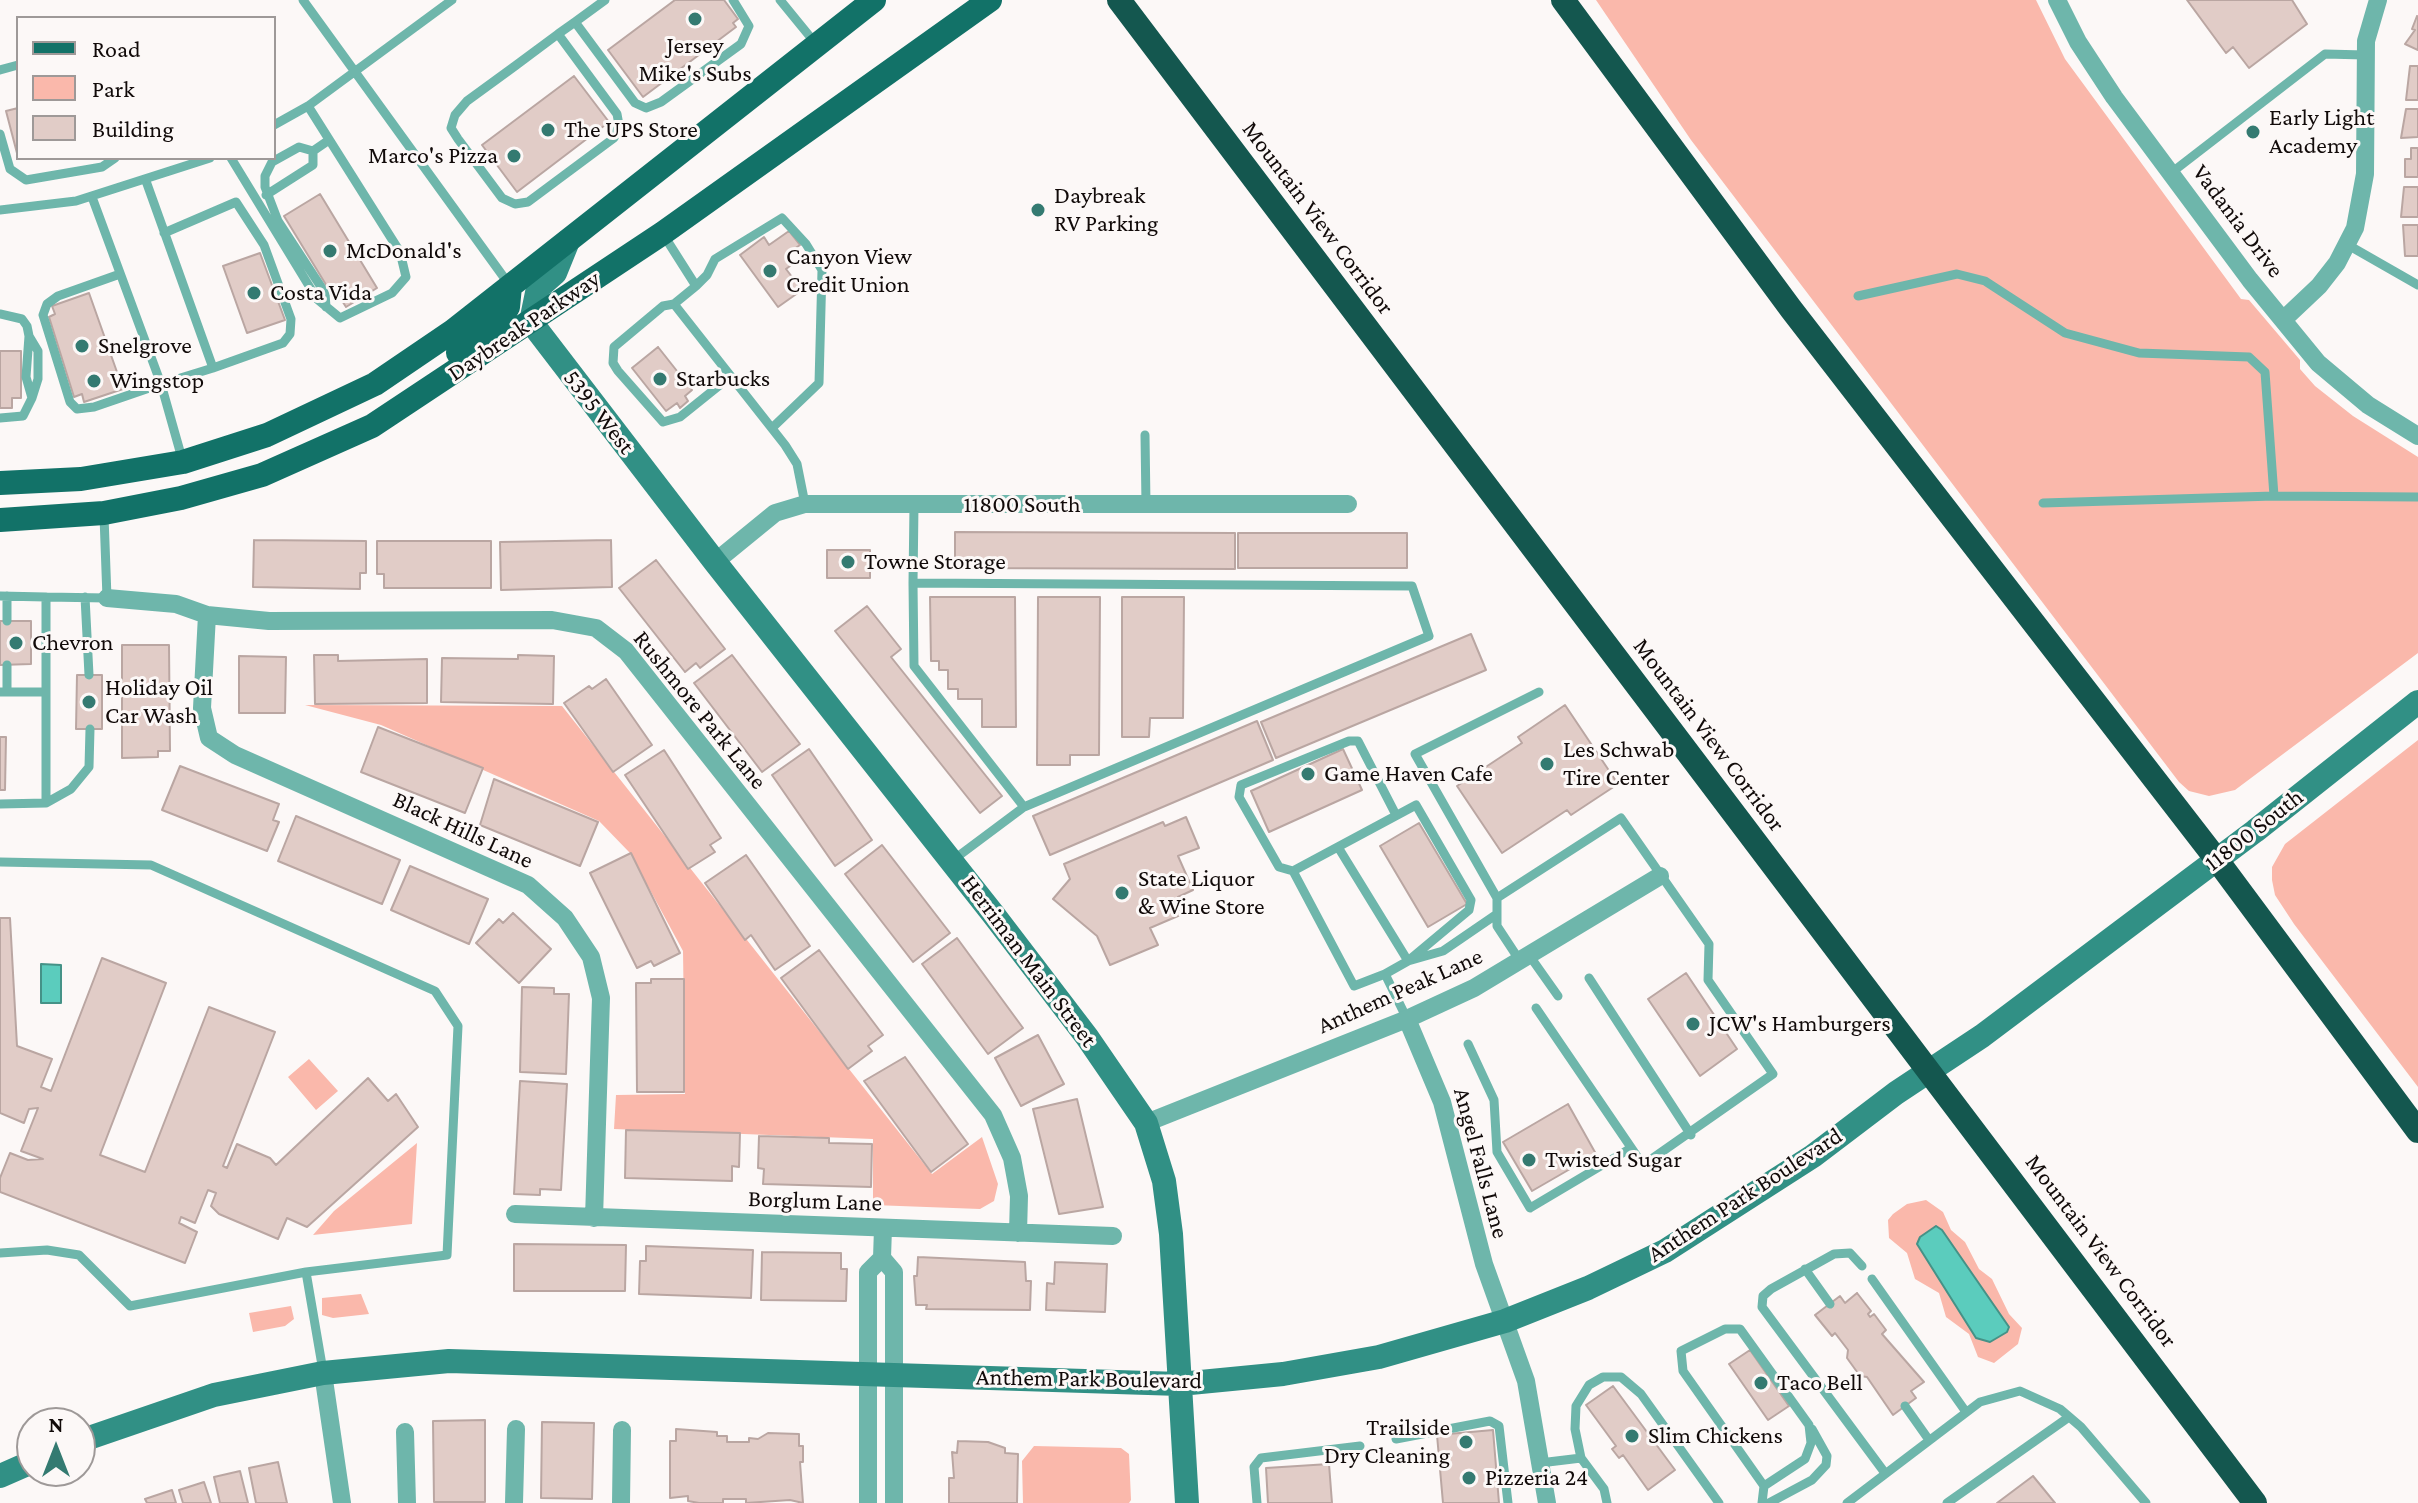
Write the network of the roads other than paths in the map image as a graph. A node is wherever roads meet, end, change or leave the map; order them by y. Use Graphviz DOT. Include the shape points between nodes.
graph roads {
  1 [pos="303,0"];
  2 [pos="452,0"];
  3 [pos="605,0"];
  4 [pos="733,0"];
  5 [pos="780,0"];
  6 [pos="874,0"];
  7 [pos="990,0"];
  8 [pos="1119,0"];
  9 [pos="1563,0"];
  10 [pos="2057,0"];
  11 [pos="2378,0"];
  12 [pos="575,22"];
  13 [pos="558,34"];
  14 [pos="816,45"];
  15 [pos="2365,55"];
  16 [pos="356,71"];
  17 [pos="308,106"];
  18 [pos="276,124"];
  19 [pos="0,134"];
  20 [pos="329,140"];
  21 [pos="313,151"];
  22 [pos="112,160"];
  23 [pos="204,160"];
  24 [pos="232,160"];
  25 [pos="276,160"];
  26 [pos="276,160"];
  27 [pos="2171,173"];
  28 [pos="146,181"];
  29 [pos="266,195"];
  30 [pos="92,197"];
  31 [pos="0,210"];
  32 [pos="164,233"];
  33 [pos="663,233"];
  34 [pos="568,241"];
  35 [pos="2348,245"];
  36 [pos="120,274"];
  37 [pos="2418,285"];
  38 [pos="510,286"];
  39 [pos="696,286"];
  40 [pos="1858,296"];
  41 [pos="674,304"];
  42 [pos="326,307"];
  43 [pos="0,314"];
  44 [pos="2283,320"];
  45 [pos="531,322"];
  46 [pos="213,368"];
  47 [pos="731,376"];
  48 [pos="161,384"];
  49 [pos="404,408"];
  50 [pos="0,418"];
  51 [pos="772,428"];
  52 [pos="1145,435"];
  53 [pos="2418,436"];
  54 [pos="183,462"];
  55 [pos="0,483"];
  56 [pos="2274,496"];
  57 [pos="2418,497"];
  58 [pos="669,502"];
  59 [pos="2043,503"];
  60 [pos="805,504"];
  61 [pos="1348,504"];
  62 [pos="914,505"];
  63 [pos="1146,505"];
  64 [pos="104,513"];
  65 [pos="0,520"];
  66 [pos="715,562"];
  67 [pos="913,583"];
  68 [pos="4,596"];
  69 [pos="46,597"];
  70 [pos="85,597"];
  71 [pos="107,598"];
  72 [pos="207,615"];
  73 [pos="7,621"];
  74 [pos="7,665"];
  75 [pos="89,675"];
  76 [pos="4,692"];
  77 [pos="45,692"];
  78 [pos="1539,692"];
  79 [pos="2418,702"];
  80 [pos="90,729"];
  81 [pos="46,803"];
  82 [pos="0,804"];
  83 [pos="1024,807"];
  84 [pos="1396,815"];
  85 [pos="1338,847"];
  86 [pos="2217,860"];
  87 [pos="952,861"];
  88 [pos="0,862"];
  89 [pos="1293,871"];
  90 [pos="1660,876"];
  91 [pos="1497,898"];
  92 [pos="1497,914"];
  93 [pos="2088,954"];
  94 [pos="1524,958"];
  95 [pos="1408,961"];
  96 [pos="1385,974"];
  97 [pos="1589,978"];
  98 [pos="1558,996"];
  99 [pos="1536,1008"];
  100 [pos="1407,1019"];
  101 [pos="1468,1044"];
  102 [pos="1929,1070"];
  103 [pos="1146,1123"];
  104 [pos="2418,1131"];
  105 [pos="1691,1135"];
  106 [pos="1631,1148"];
  107 [pos="515,1214"];
  108 [pos="594,1218"];
  109 [pos="883,1228"];
  110 [pos="1018,1233"];
  111 [pos="1113,1236"];
  112 [pos="0,1253"];
  113 [pos="882,1258"];
  114 [pos="1862,1266"];
  115 [pos="1805,1269"];
  116 [pos="306,1272"];
  117 [pos="1872,1279"];
  118 [pos="1830,1304"];
  119 [pos="1505,1321"];
  120 [pos="323,1373"];
  121 [pos="868,1373"];
  122 [pos="893,1374"];
  123 [pos="1180,1384"];
  124 [pos="1905,1406"];
  125 [pos="1966,1412"];
  126 [pos="2069,1417"];
  127 [pos="1809,1425"];
  128 [pos="516,1429"];
  129 [pos="622,1430"];
  130 [pos="405,1432"];
  131 [pos="96,1436"];
  132 [pos="1396,1439"];
  133 [pos="1929,1440"];
  134 [pos="1360,1446"];
  135 [pos="1581,1458"];
  136 [pos="1540,1463"];
  137 [pos="1885,1473"];
  138 [pos="1764,1486"];
  139 [pos="342,1503"];
  140 [pos="407,1503"];
  141 [pos="514,1503"];
  142 [pos="621,1503"];
  143 [pos="868,1503"];
  144 [pos="894,1503"];
  145 [pos="1187,1503"];
  146 [pos="1257,1503"];
  147 [pos="1508,1503"];
  148 [pos="1547,1503"];
  149 [pos="1607,1503"];
  150 [pos="1719,1503"];
  151 [pos="1762,1503"];
  152 [pos="1769,1503"];
  153 [pos="1847,1503"];
  154 [pos="1947,1503"];
  155 [pos="2146,1503"];
  156 [pos="2255,1503"];
  1 -- 16 [label="lane"];
  2 -- 16 [label="lane"];
  3 -- 12 [label="lane"];
  4 -- 12 [label="lane" via="749,26 741,44 646,108 635,103"];
  5 -- 14 [label="lane"];
  6 -- 14 [label="main road, Daybreak Parkway"];
  7 -- 33 [label="main road, Daybreak Parkway"];
  8 -- 102 [label="highway, Mountain View Corridor"];
  9 -- 86 [label="highway" via="1791,309"];
  10 -- 27 [label="street, Vadania Drive" via="2091,64"];
  11 -- 15 [label="street"];
  12 -- 13 [label="lane"];
  13 -- 13 [label="lane" via="467,101 451,128 502,198 515,204 528,202 614,138 619,125 617,114"];
  14 -- 34 [label="main road, Daybreak Parkway"];
  15 -- 27 [label="lane" via="2325,54"];
  15 -- 35 [label="street" via="2365,174"];
  16 -- 17 [label="lane"];
  16 -- 38 [label="lane"];
  17 -- 18 [label="lane"];
  17 -- 20 [label="lane"];
  19 -- 22 [label="lane" via="10,169 26,180 102,167"];
  20 -- 21 [label="lane"];
  20 -- 42 [label="lane" via="400,252 406,277 392,293 357,313 340,318"];
  21 -- 25 [label="lane" via="299,147"];
  21 -- 29 [label="lane" via="313,165"];
  23 -- 28 [label="lane"];
  24 -- 42 [label="lane"];
  26 -- 29 [label="lane" via="265,176"];
  27 -- 44 [label="street, Vadania Drive"];
  28 -- 30 [label="lane"];
  28 -- 32 [label="lane"];
  29 -- 42 [label="lane" via="325,293"];
  30 -- 31 [label="lane"];
  30 -- 36 [label="lane"];
  32 -- 46 [label="lane"];
  32 -- 46 [label="lane" via="236,202 264,245 291,319 283,343"];
  33 -- 39 [label="lane"];
  33 -- 45 [label="main road, Daybreak Parkway"];
  34 -- 38 [label="main road, Daybreak Parkway"];
  34 -- 45 [label="main road" via="555,273 538,288"];
  35 -- 37 [label="lane"];
  35 -- 44 [label="street" via="2319,286"];
  36 -- 48 [label="lane"];
  36 -- 48 [label="lane" via="47,304 43,315 70,402 77,409 94,407"];
  38 -- 49 [label="main road" via="501,317 414,384"];
  38 -- 54 [label="main road, Daybreak Parkway" via="413,360 354,395 267,435"];
  39 -- 41 [label="lane"];
  39 -- 51 [label="lane" via="715,259 782,218 822,270 819,383"];
  40 -- 56 [label="lane" via="1957,274 1985,281 2065,333 2139,353 2249,357 2265,372"];
  41 -- 47 [label="lane"];
  41 -- 47 [label="lane" via="663,306 614,347 613,363 637,395 657,419 671,421"];
  43 -- 50 [label="lane" via="22,319 29,336 26,377 32,398 23,416"];
  44 -- 53 [label="street, Vadania Drive" via="2345,387"];
  45 -- 49 [label="main road, Daybreak Parkway"];
  45 -- 58 [label="main road, 5395 West"];
  46 -- 48 [label="lane"];
  47 -- 51 [label="lane"];
  48 -- 54 [label="lane"];
  49 -- 64 [label="main road, Daybreak Parkway" via="262,475"];
  51 -- 60 [label="lane" via="797,464"];
  52 -- 63 [label="lane"];
  54 -- 55 [label="main road, Daybreak Parkway" via="81,479"];
  56 -- 57 [label="lane"];
  56 -- 59 [label="lane"];
  58 -- 66 [label="main road, Herriman Main Street"];
  60 -- 62 [label="street, 11800 South"];
  60 -- 66 [label="street, 11800 South" via="775,513"];
  61 -- 63 [label="street, 11800 South"];
  62 -- 63 [label="street, 11800 South"];
  62 -- 67 [label="lane"];
  64 -- 65 [label="main road, Daybreak Parkway"];
  64 -- 71 [label="lane"];
  66 -- 87 [label="main road, Herriman Main Street"];
  67 -- 83 [label="lane" via="914,666"];
  67 -- 83 [label="lane" via="1412,586 1429,636"];
  68 -- 69 [label="lane"];
  68 -- 73 [label="lane"];
  69 -- 70 [label="lane"];
  69 -- 77 [label="lane"];
  70 -- 71 [label="lane"];
  70 -- 75 [label="lane"];
  71 -- 72 [label="street, Rushmore Park Lane" via="176,604"];
  72 -- 108 [label="street, Black Hills Lane" via="202,708 209,738 235,755 528,885 565,918 591,957 601,998"];
  72 -- 110 [label="street, Rushmore Park Lane" via="269,621 552,620 596,628 626,651 993,1115 1012,1158"];
  74 -- 76 [label="lane"];
  76 -- 77 [label="lane"];
  77 -- 81 [label="lane"];
  78 -- 91 [label="lane" via="1415,754"];
  79 -- 86 [label="main road, 11800 South"];
  80 -- 81 [label="lane" via="89,767 71,789"];
  81 -- 82 [label="lane"];
  83 -- 87 [label="lane"];
  84 -- 85 [label="lane"];
  84 -- 89 [label="lane" via="1358,741 1241,785 1239,797 1279,867"];
  84 -- 95 [label="lane" via="1416,805 1471,900 1469,910"];
  85 -- 89 [label="lane"];
  85 -- 95 [label="lane"];
  86 -- 93 [label="main road, 11800 South"];
  86 -- 104 [label="highway"];
  87 -- 103 [label="main road, Herriman Main Street"];
  88 -- 116 [label="lane" via="151,865 435,991 458,1026 447,1255"];
  89 -- 96 [label="lane" via="1354,986"];
  90 -- 91 [label="lane" via="1621,818"];
  90 -- 94 [label="street, Anthem Peak Lane"];
  90 -- 105 [label="lane" via="1709,944 1708,980 1773,1074"];
  91 -- 92 [label="lane"];
  92 -- 94 [label="lane" via="1497,926"];
  92 -- 95 [label="lane" via="1443,951"];
  93 -- 102 [label="main road, Anthem Park Boulevard"];
  94 -- 98 [label="lane"];
  94 -- 100 [label="street, Anthem Peak Lane"];
  95 -- 96 [label="lane"];
  96 -- 100 [label="lane"];
  97 -- 105 [label="lane"];
  99 -- 106 [label="lane"];
  100 -- 103 [label="street, Anthem Peak Lane"];
  100 -- 119 [label="street, Angel Falls Lane" via="1442,1102 1484,1264"];
  101 -- 106 [label="lane" via="1494,1100 1497,1152 1530,1208"];
  102 -- 119 [label="main road, Anthem Park Boulevard" via="1813,1156 1665,1251"];
  102 -- 156 [label="highway, Mountain View Corridor"];
  103 -- 123 [label="main road, Herriman Main Street" via="1164,1181 1171,1234"];
  105 -- 106 [label="lane" via="1643,1165"];
  107 -- 108 [label="street, Borglum Lane"];
  108 -- 109 [label="street, Borglum Lane"];
  109 -- 110 [label="street, Borglum Lane"];
  109 -- 113 [label="street"];
  110 -- 111 [label="street, Borglum Lane"];
  112 -- 116 [label="lane" via="47,1250 79,1255 130,1306"];
  113 -- 121 [label="street" via="868,1272"];
  113 -- 122 [label="street" via="894,1272"];
  114 -- 115 [label="lane" via="1842,1252"];
  115 -- 118 [label="lane"];
  115 -- 137 [label="lane" via="1763,1296 1762,1307"];
  116 -- 120 [label="lane"];
  117 -- 125 [label="lane"];
  119 -- 123 [label="main road, Anthem Park Boulevard" via="1379,1357"];
  119 -- 136 [label="street, Angel Falls Lane" via="1526,1381"];
  120 -- 121 [label="main road, Anthem Park Boulevard" via="449,1361"];
  120 -- 131 [label="main road, Anthem Park Boulevard" via="214,1395"];
  120 -- 139 [label="street"];
  121 -- 122 [label="main road, Anthem Park Boulevard"];
  121 -- 143 [label="street"];
  122 -- 123 [label="main road, Anthem Park Boulevard"];
  122 -- 144 [label="street"];
  123 -- 145 [label="main road, Herriman Main Street"];
  124 -- 133 [label="lane"];
  125 -- 126 [label="lane" via="2001,1393 2020,1391"];
  125 -- 133 [label="lane"];
  126 -- 154 [label="lane"];
  126 -- 155 [label="lane"];
  127 -- 138 [label="lane" via="1811,1443 1805,1459"];
  127 -- 138 [label="lane" via="1740,1329 1725,1329 1681,1351 1683,1371"];
  127 -- 152 [label="lane" via="1827,1456 1826,1465 1812,1480"];
  128 -- 141 [label="street"];
  129 -- 142 [label="street"];
  130 -- 140 [label="street"];
  132 -- 147 [label="lane" via="1490,1421 1499,1426"];
  133 -- 137 [label="lane"];
  134 -- 146 [label="lane" via="1261,1458 1254,1467"];
  135 -- 136 [label="lane"];
  135 -- 149 [label="lane" via="1604,1489"];
  135 -- 150 [label="lane" via="1576,1406 1589,1385 1603,1377 1621,1377 1641,1394"];
  136 -- 148 [label="street, Angel Falls Lane"];
  137 -- 153 [label="lane"];
  138 -- 151 [label="lane"];
}
